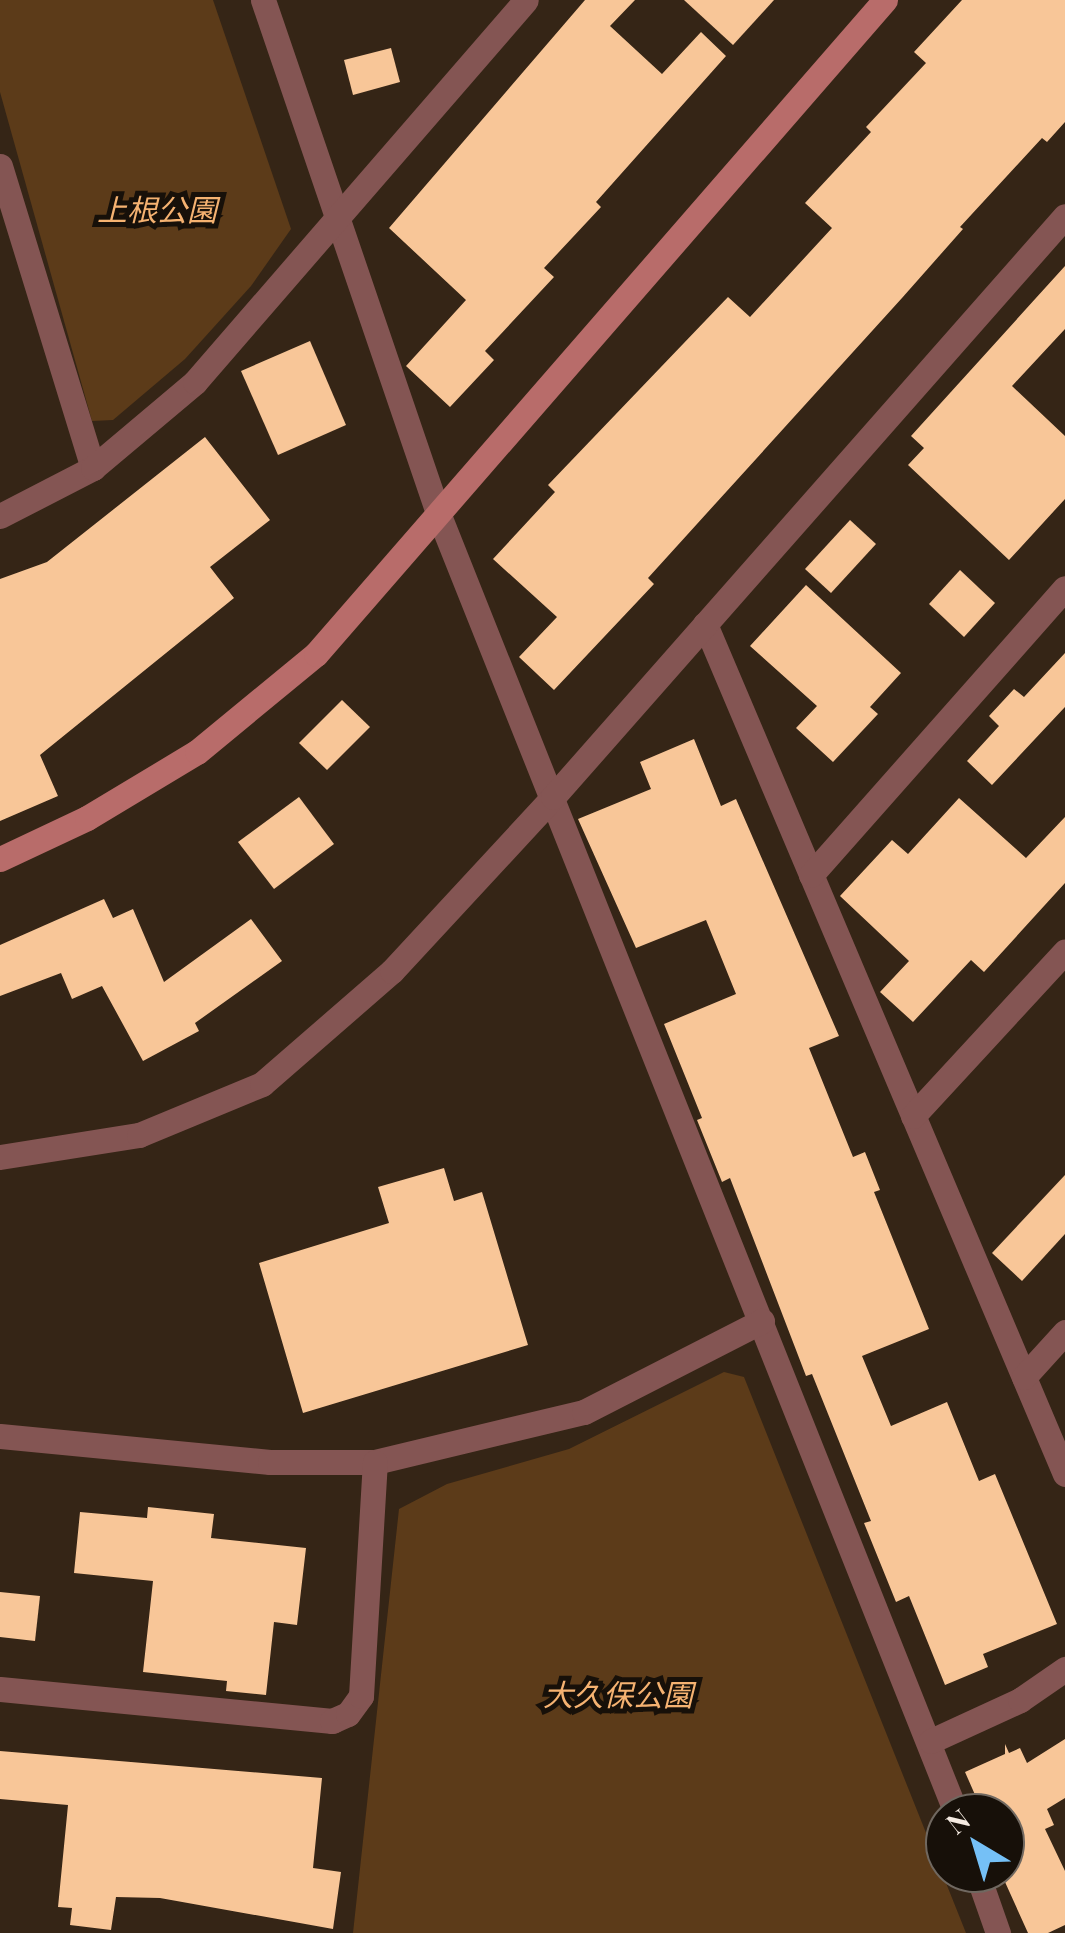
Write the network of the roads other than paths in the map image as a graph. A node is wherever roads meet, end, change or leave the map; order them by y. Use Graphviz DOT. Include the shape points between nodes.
graph roads {
  1 [pos="263,0"];
  2 [pos="526,0"];
  3 [pos="885,0"];
  4 [pos="0,166"];
  5 [pos="1065,216"];
  6 [pos="336,220"];
  7 [pos="93,468"];
  8 [pos="438,513"];
  9 [pos="0,516"];
  10 [pos="1065,588"];
  11 [pos="705,624"];
  12 [pos="553,797"];
  13 [pos="0,860"];
  14 [pos="811,875"];
  15 [pos="1065,952"];
  16 [pos="913,1116"];
  17 [pos="0,1158"];
  18 [pos="762,1321"];
  19 [pos="1065,1332"];
  20 [pos="1024,1377"];
  21 [pos="0,1436"];
  22 [pos="375,1462"];
  23 [pos="1065,1474"];
  24 [pos="1065,1669"];
  25 [pos="0,1689"];
  26 [pos="931,1741"];
  27 [pos="949,1793"];
  28 [pos="984,1893"];
  29 [pos="998,1933"];
  1 -- 6 [label="street"];
  2 -- 6 [label="street"];
  3 -- 8 [label="street"];
  4 -- 7 [label="street"];
  5 -- 11 [label="street"];
  6 -- 7 [label="street" via="195,382"];
  6 -- 8 [label="street"];
  7 -- 9 [label="street"];
  8 -- 12 [label="street"];
  8 -- 13 [label="street" via="316,654 197,752 88,818"];
  10 -- 14 [label="street"];
  11 -- 12 [label="street"];
  11 -- 14 [label="street"];
  12 -- 17 [label="street" via="392,971 262,1084 139,1135"];
  12 -- 18 [label="street"];
  14 -- 16 [label="street"];
  15 -- 16 [label="street"];
  16 -- 20 [label="street"];
  18 -- 22 [label="street" via="584,1412"];
  18 -- 26 [label="street"];
  19 -- 20 [label="street"];
  20 -- 23 [label="street"];
  21 -- 22 [label="street" via="270,1462"];
  22 -- 25 [label="street" via="361,1696 348,1714 332,1721"];
  24 -- 26 [label="street" via="1020,1700"];
  26 -- 27 [label="street"];
  28 -- 29 [label="street"];
}
